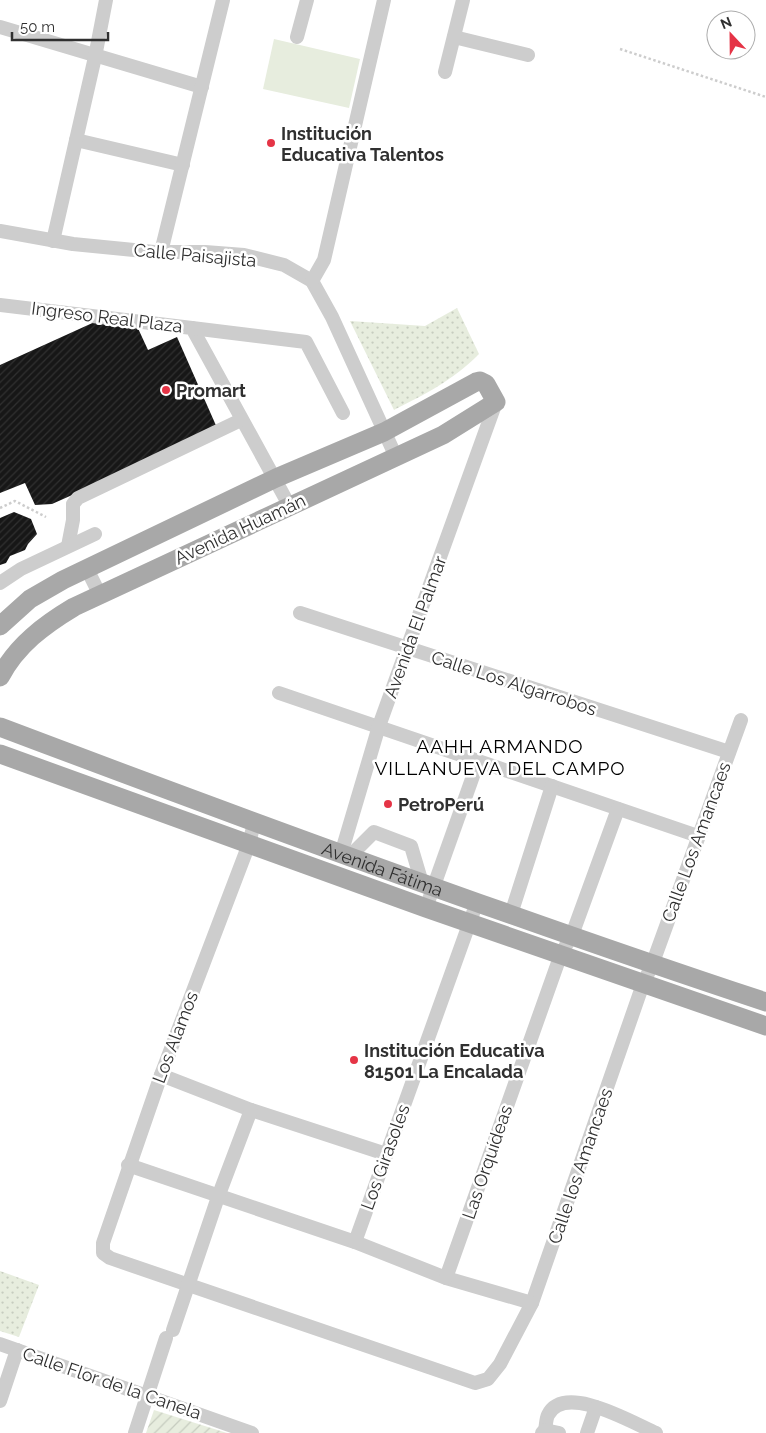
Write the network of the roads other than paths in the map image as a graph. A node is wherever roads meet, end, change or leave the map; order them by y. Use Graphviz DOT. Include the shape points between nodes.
graph roads {
  1 [pos="106,0"];
  2 [pos="223,0"];
  3 [pos="307,0"];
  4 [pos="384,0"];
  5 [pos="463,0"];
  6 [pos="0,27"];
  7 [pos="297,37"];
  8 [pos="454,37"];
  9 [pos="528,55"];
  10 [pos="95,56"];
  11 [pos="445,72"];
  12 [pos="202,87"];
  13 [pos="76,140"];
  14 [pos="183,165"];
  15 [pos="0,231"];
  16 [pos="53,241"];
  17 [pos="161,252"];
  18 [pos="312,281"];
  19 [pos="0,304"];
  20 [pos="192,328"];
  21 [pos="496,402"];
  22 [pos="343,413"];
  23 [pos="241,420"];
  24 [pos="384,432"];
  25 [pos="396,457"];
  26 [pos="276,478"];
  27 [pos="289,505"];
  28 [pos="73,520"];
  29 [pos="68,546"];
  30 [pos="87,569"];
  31 [pos="0,583"];
  32 [pos="100,594"];
  33 [pos="300,613"];
  34 [pos="0,626"];
  35 [pos="407,648"];
  36 [pos="0,677"];
  37 [pos="279,693"];
  38 [pos="741,720"];
  39 [pos="379,726"];
  40 [pos="0,727"];
  41 [pos="729,752"];
  42 [pos="0,754"];
  43 [pos="478,762"];
  44 [pos="105,767"];
  45 [pos="552,786"];
  46 [pos="96,788"];
  47 [pos="618,809"];
  48 [pos="254,823"];
  49 [pos="698,836"];
  50 [pos="249,844"];
  51 [pos="345,855"];
  52 [pos="428,885"];
  53 [pos="477,902"];
  54 [pos="426,908"];
  55 [pos="511,914"];
  56 [pos="470,922"];
  57 [pos="572,935"];
  58 [pos="560,954"];
  59 [pos="652,965"];
  60 [pos="643,984"];
  61 [pos="766,1002"];
  62 [pos="766,1026"];
  63 [pos="161,1075"];
  64 [pos="251,1110"];
  65 [pos="386,1154"];
  66 [pos="128,1165"];
  67 [pos="218,1196"];
  68 [pos="355,1242"];
  69 [pos="103,1253"];
  70 [pos="446,1278"];
  71 [pos="190,1284"];
  72 [pos="532,1303"];
  73 [pos="0,1344"];
  74 [pos="17,1350"];
  75 [pos="148,1395"];
  76 [pos="0,1401"];
  77 [pos="596,1408"];
  78 [pos="549,1432"];
  79 [pos="135,1433"];
  80 [pos="252,1433"];
  81 [pos="587,1433"];
  82 [pos="656,1433"];
  1 -- 10 [label="street"];
  2 -- 12 [label="street"];
  3 -- 7 [label="street"];
  4 -- 18 [label="street" via="324,260"];
  5 -- 8 [label="street"];
  6 -- 10 [label="street"];
  8 -- 9 [label="street"];
  8 -- 11 [label="street"];
  10 -- 12 [label="street"];
  10 -- 13 [label="street"];
  12 -- 14 [label="street"];
  13 -- 14 [label="street"];
  13 -- 16 [label="street"];
  14 -- 17 [label="street"];
  15 -- 16 [label="street, Calle Paisajista"];
  16 -- 17 [label="street, Calle Paisajista"];
  17 -- 18 [label="street, Calle Paisajista" via="244,255 284,265"];
  18 -- 24 [label="street" via="332,317"];
  19 -- 20 [label="street, Ingreso Real Plaza"];
  20 -- 22 [label="street" via="306,342"];
  20 -- 23 [label="street, Ingreso Real Plaza"];
  21 -- 24 [label="main road, Avenida Huamán" via="486,384 480,381"];
  21 -- 25 [label="main road, Avenida Huamán" via="443,435"];
  21 -- 35 [label="street, Avenida El Palmar"];
  23 -- 26 [label="street, Ingreso Real Plaza" via="264,463"];
  23 -- 28 [label="street" via="78,498 73,504"];
  24 -- 25 [label="street"];
  24 -- 26 [label="main road, Avenida Huamán"];
  25 -- 27 [label="main road, Avenida Huamán"];
  26 -- 27 [label="street, Ingreso Real Plaza"];
  26 -- 30 [label="main road, Avenida Huamán"];
  27 -- 32 [label="main road, Avenida Huamán"];
  28 -- 29 [label="street"];
  28 -- 29 [label="street" via="95,534"];
  29 -- 31 [label="street"];
  30 -- 32 [label="street"];
  30 -- 34 [label="main road, Avenida Huamán" via="30,599"];
  32 -- 36 [label="main road, Avenida Huamán" via="50,621 27,639"];
  33 -- 35 [label="street, Calle Los Algarrobos"];
  35 -- 39 [label="street, Avenida El Palmar"];
  35 -- 41 [label="street, Calle Los Algarrobos"];
  37 -- 39 [label="street"];
  38 -- 41 [label="street, Calle Los Amancaes"];
  39 -- 43 [label="street"];
  39 -- 51 [label="street, Avenida El Palmar"];
  40 -- 44 [label="main road, Avenida Fátima"];
  41 -- 49 [label="street, Calle Los Amancaes"];
  42 -- 46 [label="main road, Avenida Fátima"];
  43 -- 45 [label="street"];
  43 -- 52 [label="street"];
  44 -- 46 [label="main road"];
  44 -- 48 [label="main road, Avenida Fátima"];
  45 -- 47 [label="street"];
  45 -- 55 [label="street"];
  46 -- 50 [label="main road, Avenida Fátima"];
  47 -- 49 [label="street"];
  47 -- 57 [label="street, Las Orquídeas"];
  48 -- 50 [label="street, Los Alamos"];
  48 -- 51 [label="main road, Avenida Fátima"];
  49 -- 59 [label="street, Calle Los Amancaes"];
  50 -- 54 [label="main road, Avenida Fátima"];
  50 -- 63 [label="street, Los Alamos"];
  51 -- 52 [label="main road, Avenida Fátima"];
  51 -- 52 [label="street" via="374,832 411,846"];
  52 -- 53 [label="main road, Avenida Fátima"];
  52 -- 54 [label="street"];
  53 -- 55 [label="main road, Avenida Fátima"];
  53 -- 56 [label="street, Los Girasoles"];
  54 -- 56 [label="main road, Avenida Fátima"];
  55 -- 57 [label="main road, Avenida Fátima"];
  56 -- 58 [label="main road, Avenida Fátima"];
  56 -- 65 [label="street, Los Girasoles"];
  57 -- 58 [label="street, Las Orquídeas"];
  57 -- 59 [label="main road, Avenida Fátima"];
  58 -- 60 [label="main road, Avenida Fátima"];
  58 -- 70 [label="street, Las Orquídeas"];
  59 -- 60 [label="street, Calle los Amancaes"];
  59 -- 61 [label="main road, Avenida Fátima"];
  60 -- 62 [label="main road, Avenida Fátima"];
  60 -- 72 [label="street, Calle los Amancaes"];
  63 -- 64 [label="street"];
  63 -- 66 [label="street, Los Alamos"];
  64 -- 65 [label="street"];
  64 -- 67 [label="street"];
  65 -- 68 [label="street, Los Girasoles"];
  66 -- 67 [label="street"];
  66 -- 69 [label="street, Los Alamos" via="103,1242"];
  67 -- 68 [label="street"];
  67 -- 71 [label="street"];
  68 -- 70 [label="street"];
  69 -- 71 [label="street, Calle los Amancaes"];
  70 -- 72 [label="street"];
  71 -- 72 [label="street, Calle los Amancaes" via="476,1383 488,1379 500,1364"];
  71 -- 75 [label="street"];
  73 -- 74 [label="street, Calle Flor de la Canela"];
  74 -- 75 [label="street, Calle Flor de la Canela"];
  74 -- 76 [label="street"];
  75 -- 79 [label="street"];
  75 -- 80 [label="street, Calle Flor de la Canela"];
  77 -- 78 [label="street" via="584,1402 569,1401 557,1405 548,1415"];
  77 -- 81 [label="street"];
  77 -- 82 [label="street"];
}
